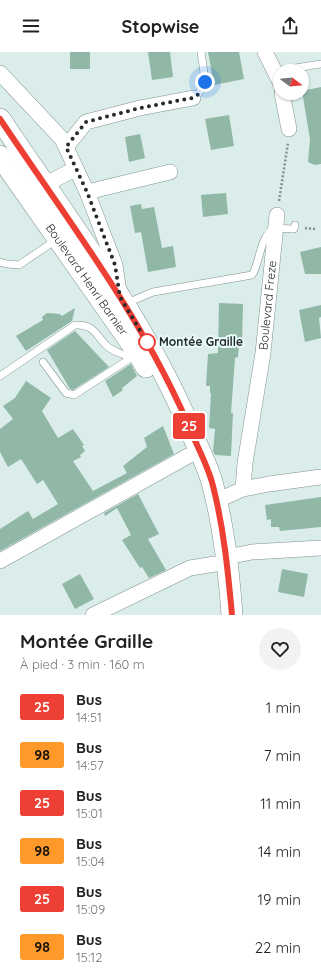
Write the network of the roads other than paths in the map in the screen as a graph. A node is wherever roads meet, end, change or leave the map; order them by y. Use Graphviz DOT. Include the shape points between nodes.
graph roads {
  1 [pos="200,52"];
  2 [pos="265,52"];
  3 [pos="321,64"];
  4 [pos="273,67"];
  5 [pos="309,68"];
  6 [pos="0,73"];
  7 [pos="192,98"];
  8 [pos="283,100"];
  9 [pos="0,118"];
  10 [pos="289,129"];
  11 [pos="66,147"];
  12 [pos="0,156"];
  13 [pos="76,169"];
  14 [pos="170,172"];
  15 [pos="13,175"];
  16 [pos="44,185"];
  17 [pos="87,192"];
  18 [pos="276,222"];
  19 [pos="295,225"];
  20 [pos="58,239"];
  21 [pos="0,262"];
  22 [pos="122,300"];
  23 [pos="135,356"];
  24 [pos="43,362"];
  25 [pos="0,376"];
  26 [pos="188,456"];
  27 [pos="321,477"];
  28 [pos="243,489"];
  29 [pos="216,501"];
  30 [pos="321,548"];
  31 [pos="0,561"];
  32 [pos="221,561"];
  33 [pos="93,615"];
  34 [pos="219,615"];
  35 [pos="232,615"];
  1 -- 7 [label="lane" via="205,82 199,94"];
  2 -- 4 [label="street"];
  3 -- 5 [label="lane"];
  6 -- 11 [label="street" via="62,139"];
  7 -- 11 [label="street" via="86,122"];
  8 -- 10 [label="street"];
  9 -- 16 [label="main road, Boulevard Henri Barnier"];
  11 -- 13 [label="street"];
  12 -- 15 [label="main road, Boulevard Henri Barnier"];
  13 -- 16 [label="street"];
  13 -- 17 [label="street"];
  14 -- 17 [label="street"];
  15 -- 16 [label="street" via="34,185"];
  15 -- 20 [label="main road, Boulevard Henri Barnier"];
  16 -- 22 [label="main road, Boulevard Henri Barnier"];
  17 -- 22 [label="street" via="115,265"];
  18 -- 19 [label="lane" via="294,229"];
  18 -- 22 [label="lane" via="265,238 252,275 153,292"];
  18 -- 28 [label="street, Boulevard Freze" via="263,354"];
  20 -- 21 [label="lane" via="19,265"];
  20 -- 23 [label="main road, Boulevard Henri Barnier"];
  22 -- 29 [label="main road, Boulevard Henri Barnier" via="179,402 213,485"];
  23 -- 24 [label="lane" via="74,395 66,393"];
  23 -- 25 [label="lane" via="107,346 94,329 76,325"];
  23 -- 26 [label="main road, Boulevard Henri Barnier" via="168,406"];
  26 -- 31 [label="street"];
  26 -- 32 [label="main road, Boulevard Henri Barnier"];
  27 -- 28 [label="street"];
  28 -- 29 [label="street"];
  29 -- 32 [label="main road, Boulevard Henri Barnier"];
  30 -- 32 [label="street" via="252,552"];
  32 -- 33 [label="street" via="190,568"];
  32 -- 34 [label="main road, Boulevard Henri Barnier"];
  32 -- 35 [label="main road, Boulevard Henri Barnier"];
}
